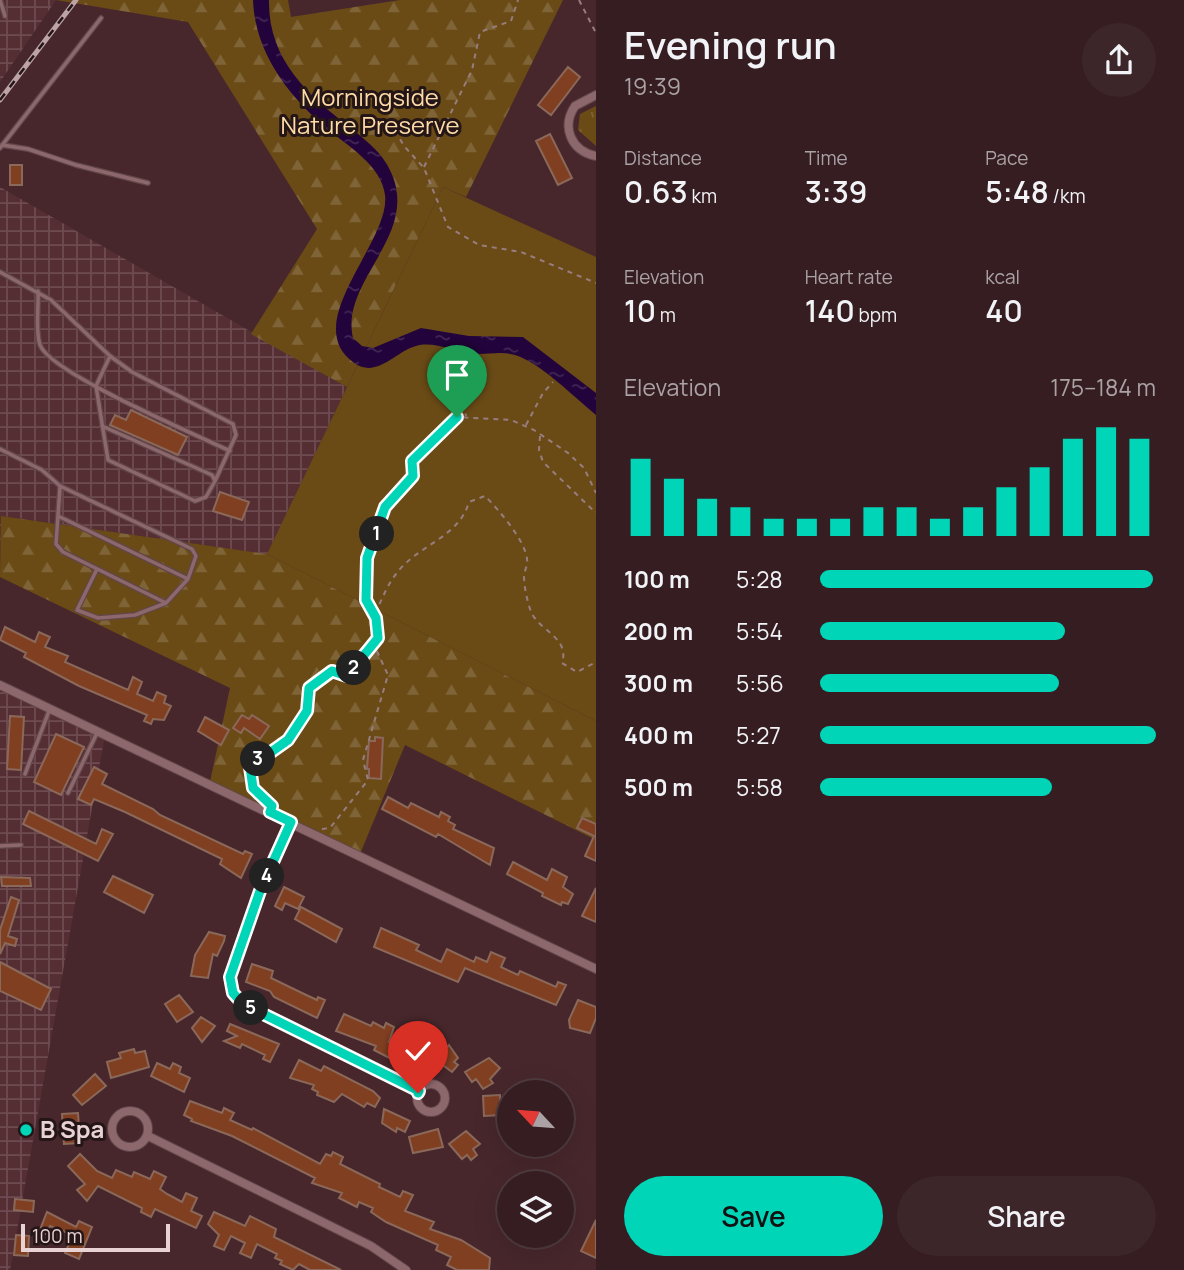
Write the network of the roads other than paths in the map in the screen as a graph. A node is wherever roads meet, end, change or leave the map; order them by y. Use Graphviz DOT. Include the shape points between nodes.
graph roads {
  1 [pos="1,0"];
  2 [pos="0,14"];
  3 [pos="102,18"];
  4 [pos="596,95"];
  5 [pos="1,146"];
  6 [pos="596,156"];
  7 [pos="148,183"];
  8 [pos="0,272"];
  9 [pos="38,291"];
  10 [pos="110,356"];
  11 [pos="96,386"];
  12 [pos="102,426"];
  13 [pos="0,449"];
  14 [pos="230,451"];
  15 [pos="215,481"];
  16 [pos="60,486"];
  17 [pos="58,516"];
  18 [pos="97,569"];
  19 [pos="188,579"];
  20 [pos="166,603"];
  21 [pos="0,685"];
  22 [pos="50,709"];
  23 [pos="98,731"];
  24 [pos="24,774"];
  25 [pos="68,793"];
  26 [pos="291,822"];
  27 [pos="21,845"];
  28 [pos="0,846"];
  29 [pos="596,969"];
  30 [pos="419,1091"];
  31 [pos="148,1136"];
  32 [pos="406,1270"];
  1 -- 2 [label="lane" via="5,16"];
  3 -- 5 [label="lane"];
  4 -- 6 [label="street" via="575,106 568,124 577,148"];
  5 -- 7 [label="lane" via="28,149"];
  8 -- 9 [label="lane"];
  9 -- 10 [label="lane"];
  9 -- 11 [label="lane" via="40,345 53,362"];
  10 -- 11 [label="lane"];
  10 -- 14 [label="lane" via="233,424 236,435"];
  11 -- 12 [label="lane"];
  11 -- 14 [label="lane"];
  12 -- 15 [label="lane" via="212,475"];
  12 -- 15 [label="lane" via="108,460 195,501 206,497"];
  13 -- 16 [label="lane" via="41,470"];
  14 -- 15 [label="lane"];
  16 -- 17 [label="lane"];
  16 -- 19 [label="lane" via="192,549 196,556"];
  17 -- 18 [label="lane" via="56,544"];
  17 -- 19 [label="lane"];
  18 -- 20 [label="lane"];
  18 -- 20 [label="lane" via="77,610 98,618 135,615"];
  19 -- 20 [label="lane"];
  21 -- 22 [label="street"];
  22 -- 23 [label="street"];
  22 -- 24 [label="lane"];
  23 -- 25 [label="lane"];
  23 -- 26 [label="street"];
  26 -- 29 [label="street"];
  26 -- 30 [label="street" via="248,922 230,977 233,993 243,1004"];
  27 -- 28 [label="lane"];
  31 -- 31 [label="street" via="146,1122 138,1113 120,1114 113,1125 115,1140 127,1147 138,1146"];
  31 -- 32 [label="street" via="371,1246"];
}
